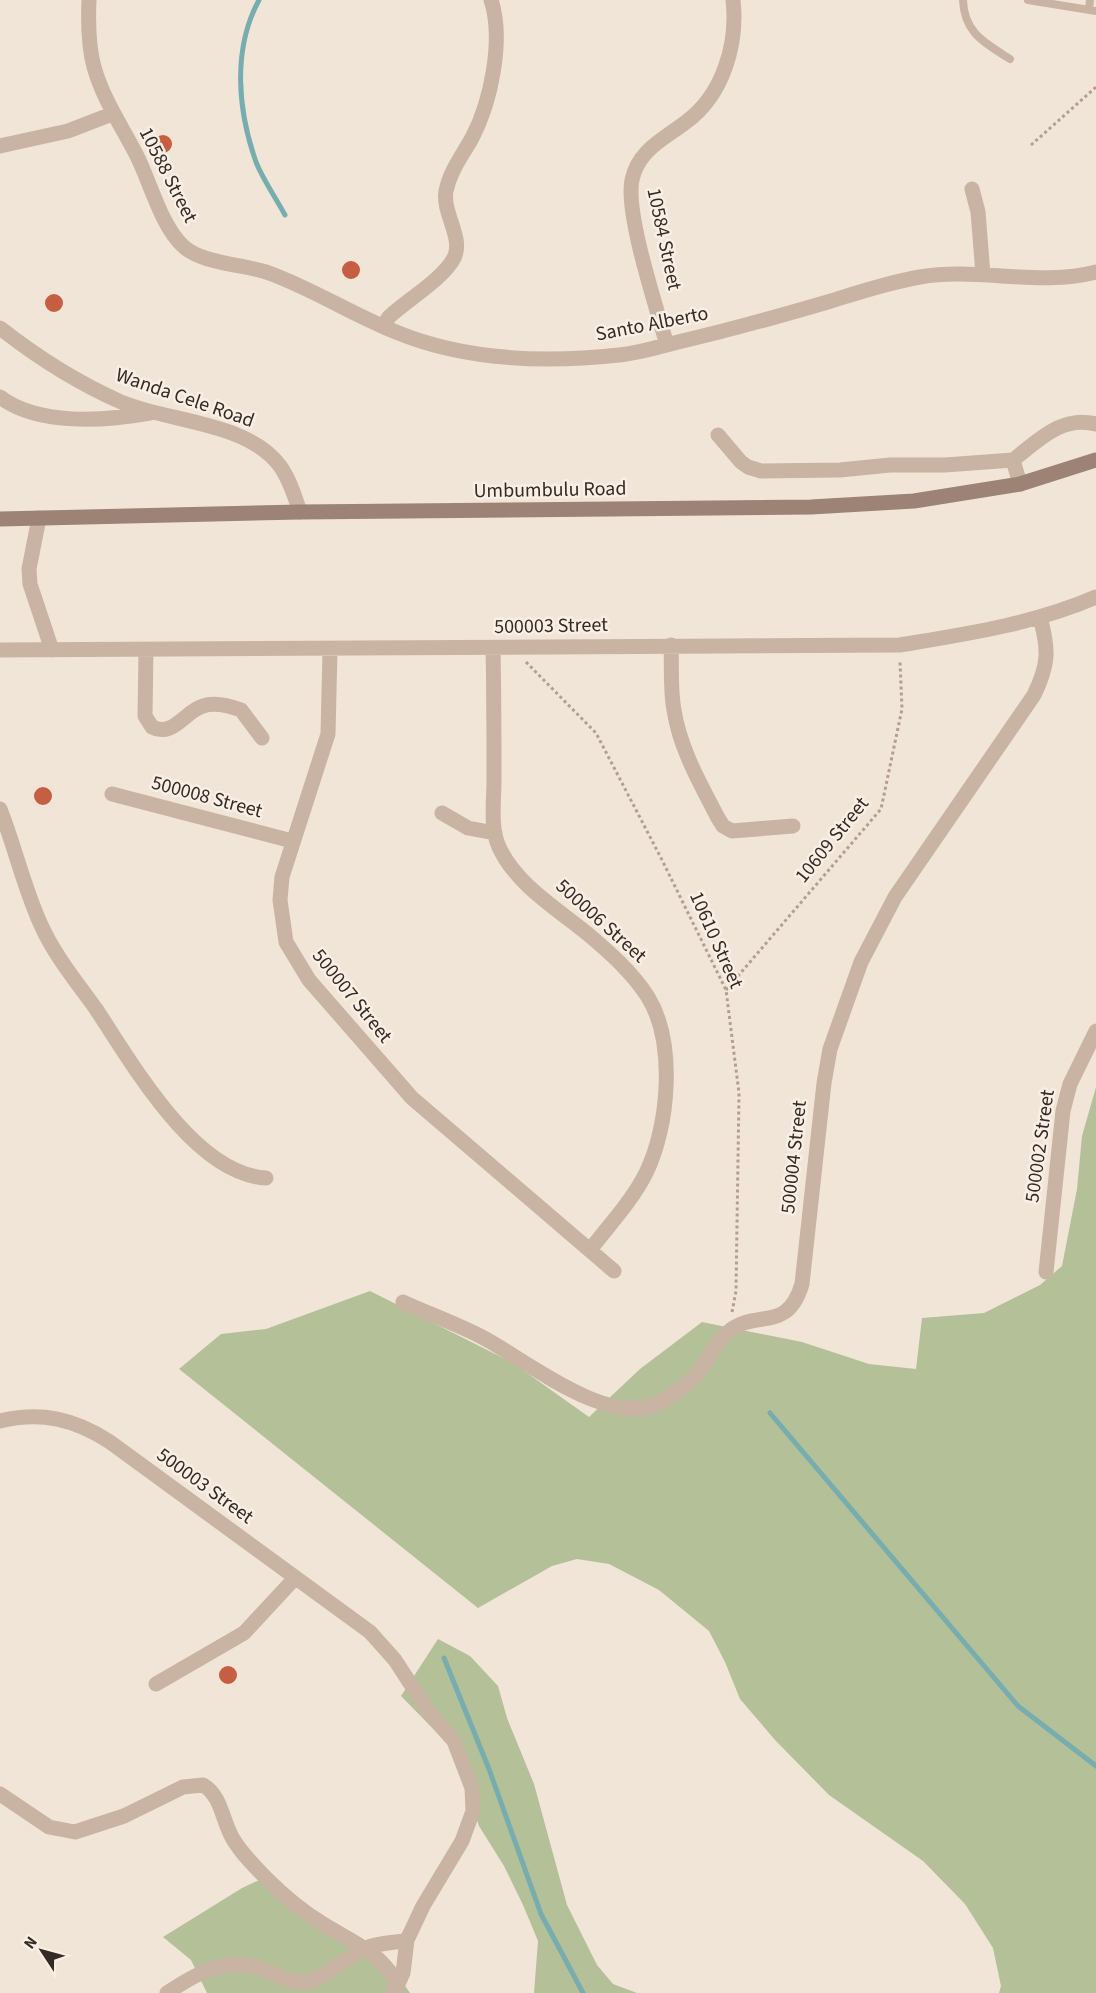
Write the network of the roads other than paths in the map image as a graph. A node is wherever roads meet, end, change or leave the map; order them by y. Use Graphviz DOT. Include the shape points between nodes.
graph roads {
  1 [pos="89,0"];
  2 [pos="491,0"];
  3 [pos="733,0"];
  4 [pos="963,0"];
  5 [pos="1028,0"];
  6 [pos="1092,7"];
  7 [pos="1010,58"];
  8 [pos="112,114"];
  9 [pos="0,146"];
  10 [pos="972,189"];
  11 [pos="225,261"];
  12 [pos="1096,272"];
  13 [pos="983,274"];
  14 [pos="383,326"];
  15 [pos="0,328"];
  16 [pos="667,345"];
  17 [pos="0,397"];
  18 [pos="153,412"];
  19 [pos="1096,424"];
  20 [pos="718,435"];
  21 [pos="1014,460"];
  22 [pos="1096,460"];
  23 [pos="1020,484"];
  24 [pos="300,512"];
  25 [pos="39,518"];
  26 [pos="0,519"];
  27 [pos="1096,597"];
  28 [pos="1040,617"];
  29 [pos="671,645"];
  30 [pos="494,649"];
  31 [pos="0,650"];
  32 [pos="52,650"];
  33 [pos="146,650"];
  34 [pos="330,650"];
  35 [pos="262,738"];
  36 [pos="112,794"];
  37 [pos="0,808"];
  38 [pos="441,813"];
  39 [pos="793,826"];
  40 [pos="495,833"];
  41 [pos="292,842"];
  42 [pos="1096,1031"];
  43 [pos="266,1178"];
  44 [pos="590,1250"];
  45 [pos="615,1271"];
  46 [pos="1046,1272"];
  47 [pos="403,1302"];
  48 [pos="0,1421"];
  49 [pos="295,1578"];
  50 [pos="156,1684"];
  51 [pos="0,1794"];
  52 [pos="406,1940"];
  53 [pos="367,1947"];
  54 [pos="167,1993"];
  55 [pos="394,1993"];
  1 -- 8 [label="street, 10588 Street" via="88,31 94,67"];
  2 -- 14 [label="street" via="496,35 486,107 454,166 445,194 457,248 454,258"];
  3 -- 16 [label="street, 10584 Street" via="731,47 720,83 695,114 644,154 631,182 638,236"];
  4 -- 7 [label="lane" via="966,21 973,33"];
  5 -- 6 [label="lane"];
  8 -- 9 [label="street" via="68,131"];
  8 -- 11 [label="street, 10588 Street" via="180,243 191,253"];
  10 -- 13 [label="street"];
  11 -- 14 [label="street, Santo Alberto" via="273,275"];
  12 -- 13 [label="street, Santo Alberto" via="1067,277"];
  13 -- 16 [label="street, Santo Alberto" via="897,281"];
  14 -- 16 [label="street, Santo Alberto" via="429,345 511,357 606,357"];
  15 -- 18 [label="street, Wanda Cele Road" via="32,353 90,387"];
  17 -- 18 [label="street" via="39,416 117,418"];
  18 -- 24 [label="street, Wanda Cele Road" via="232,433 266,451 287,478"];
  19 -- 21 [label="street" via="1063,424"];
  20 -- 21 [label="street" via="741,462 761,471"];
  21 -- 23 [label="street"];
  22 -- 23 [label="main road, Umbumbulu Road"];
  23 -- 24 [label="main road, Umbumbulu Road" via="914,501 811,507"];
  24 -- 25 [label="main road, Umbumbulu Road"];
  25 -- 26 [label="main road, Umbumbulu Road"];
  25 -- 32 [label="street" via="29,569 30,584"];
  27 -- 28 [label="street, 500003 Street"];
  28 -- 29 [label="street, 500003 Street" via="900,645"];
  28 -- 47 [label="street, 500004 Street" via="1047,663 1034,695 895,897 847,996 824,1083 799,1295 786,1312 744,1324 728,1333 694,1377 677,1392 658,1404 632,1410 591,1398 482,1337"];
  29 -- 30 [label="street, 500003 Street"];
  29 -- 39 [label="street" via="673,707 678,731 723,826 732,831"];
  30 -- 34 [label="street, 500003 Street"];
  30 -- 40 [label="street, 500006 Street"];
  31 -- 32 [label="street, 500003 Street"];
  32 -- 33 [label="street, 500003 Street"];
  33 -- 34 [label="street, 500003 Street"];
  33 -- 35 [label="street" via="145,716 152,727 166,729 196,709 215,705 241,710"];
  34 -- 41 [label="street, 500007 Street" via="328,734"];
  36 -- 41 [label="street, 500008 Street"];
  37 -- 43 [label="street" via="28,895 52,947 171,1119 221,1160 250,1176"];
  38 -- 40 [label="street" via="468,828"];
  40 -- 44 [label="street, 500006 Street" via="504,858 527,884 636,980 649,1000 662,1036 665,1096 655,1151 633,1194"];
  41 -- 44 [label="street, 500007 Street" via="282,877 281,920 286,942 309,980 412,1098"];
  42 -- 46 [label="street, 500002 Street" via="1070,1084 1063,1111"];
  44 -- 45 [label="street, 500007 Street"];
  48 -- 49 [label="street, 500003 Street" via="49,1416 97,1433"];
  49 -- 50 [label="street" via="244,1633"];
  49 -- 52 [label="street, 500003 Street" via="370,1632 395,1660 430,1714 454,1741 472,1788 473,1811 462,1841"];
  51 -- 53 [label="street" via="49,1827 75,1832 124,1816 183,1786 203,1785 216,1797 238,1846 266,1878 322,1923"];
  52 -- 53 [label="street"];
  52 -- 55 [label="street" via="404,1973"];
  53 -- 54 [label="street" via="308,1982 235,1964 204,1970"];
  53 -- 55 [label="street" via="397,1982"];
}
